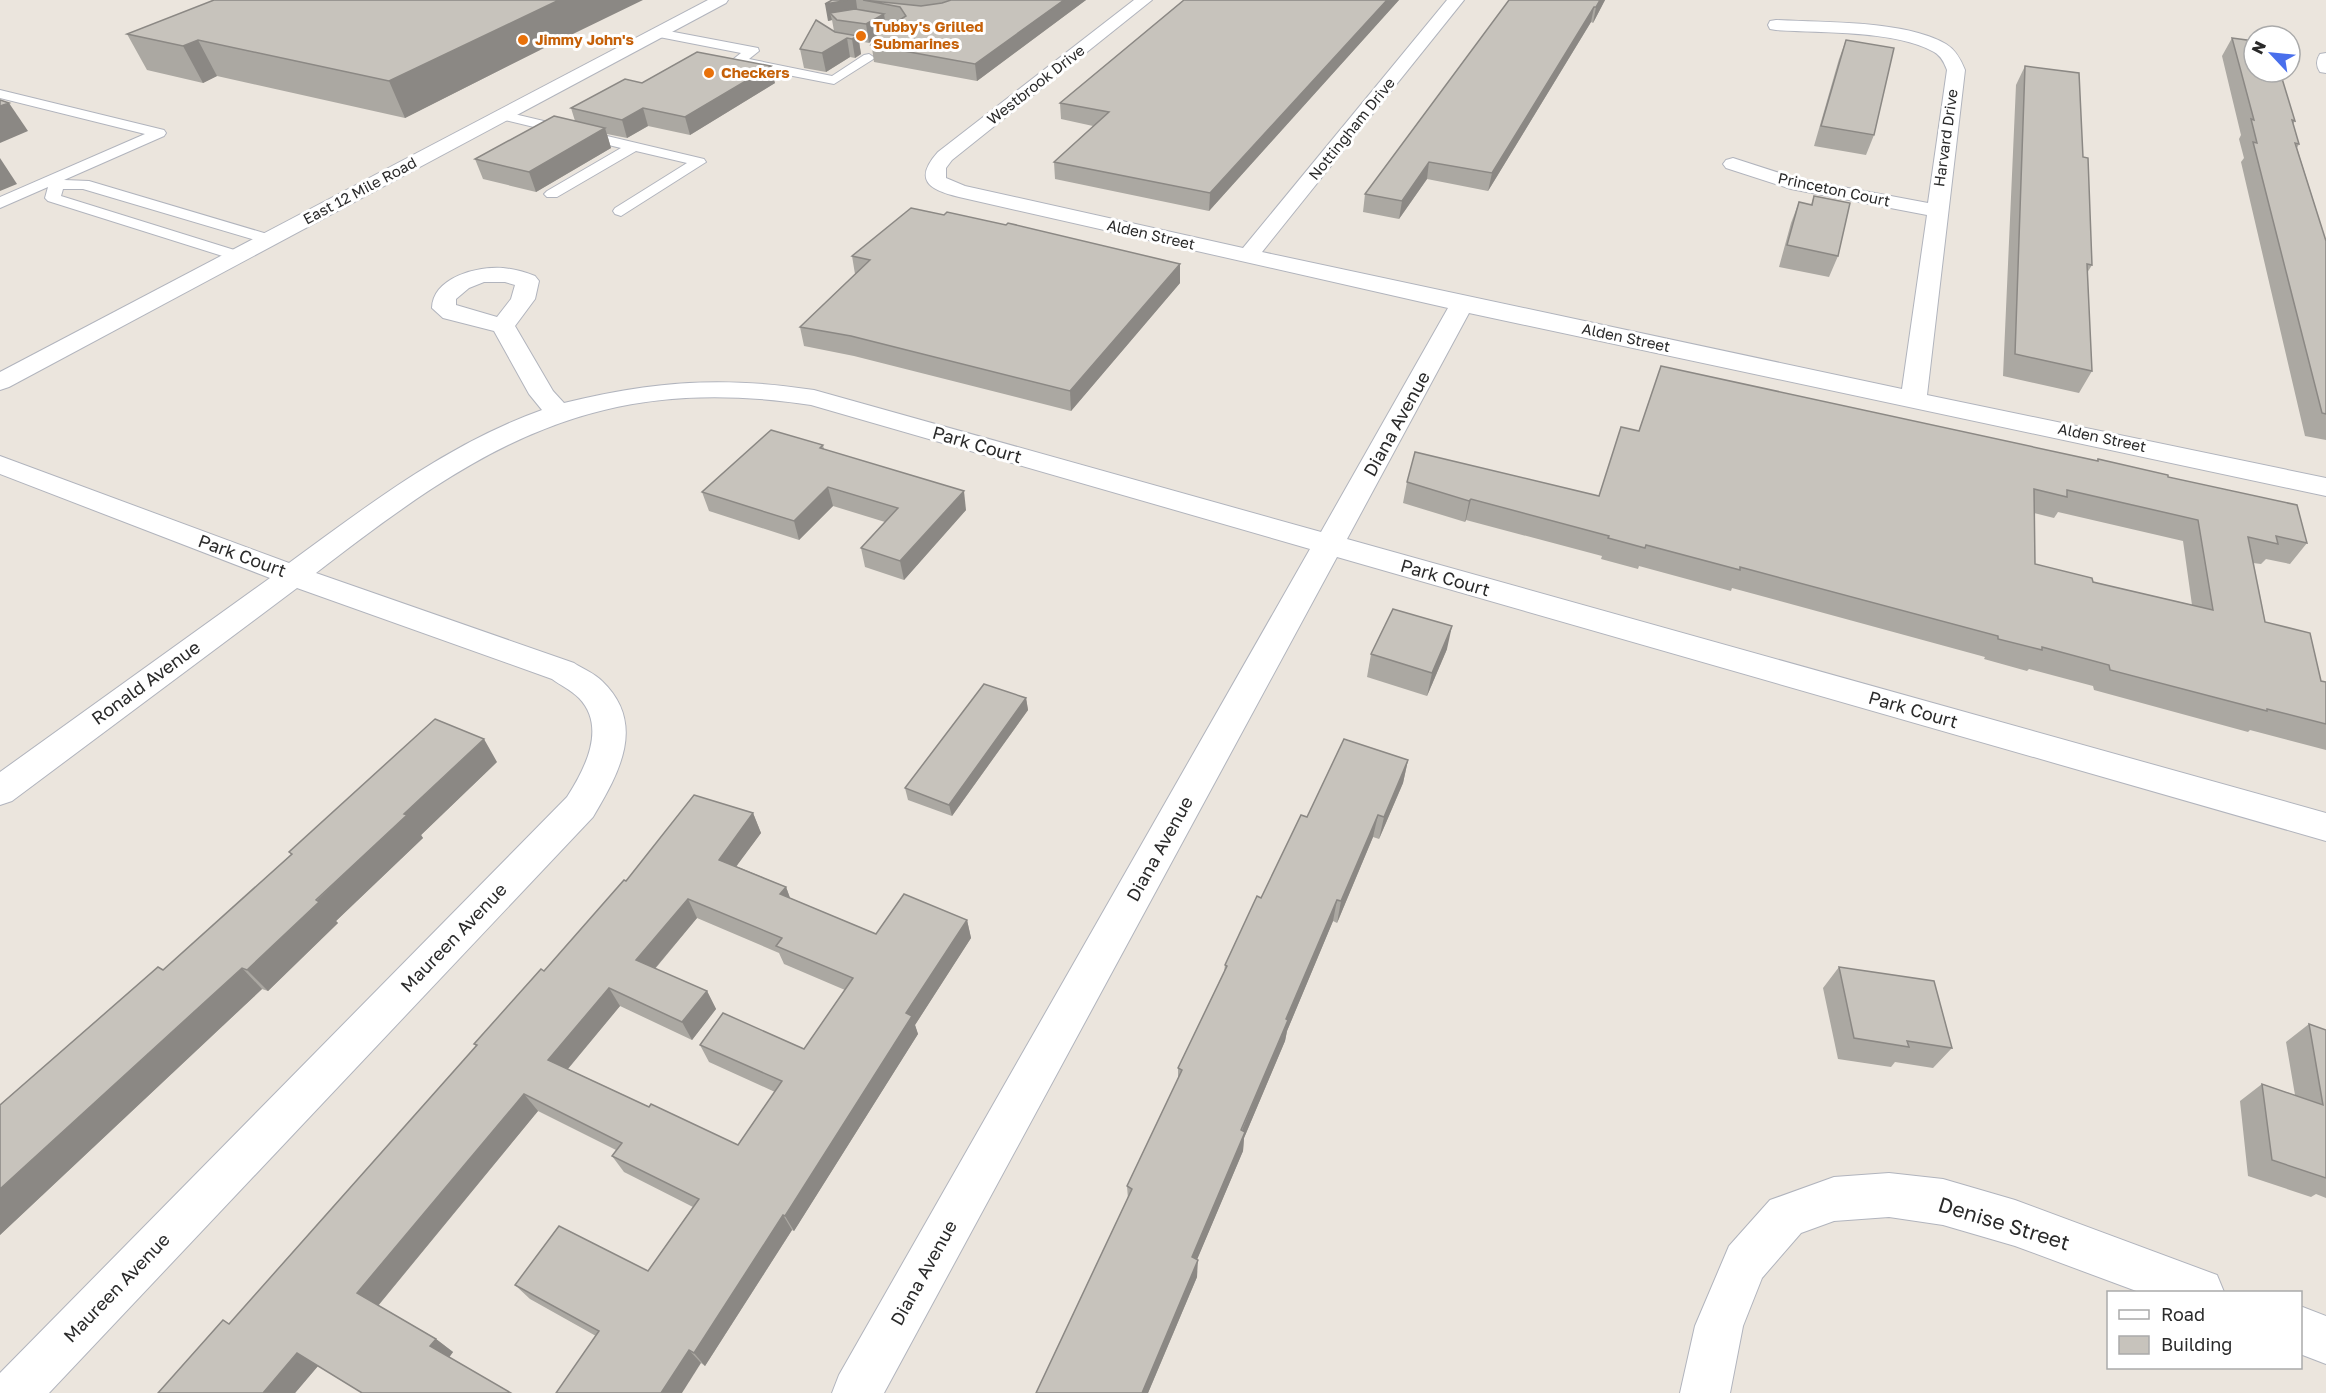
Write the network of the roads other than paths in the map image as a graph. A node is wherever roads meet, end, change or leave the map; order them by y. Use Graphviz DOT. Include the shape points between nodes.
graph roads {
  1 [pos="720,0"];
  2 [pos="1144,0"];
  3 [pos="1456,0"];
  4 [pos="1776,25"];
  5 [pos="658,33"];
  6 [pos="879,46"];
  7 [pos="2326,58"];
  8 [pos="2326,68"];
  9 [pos="0,94"];
  10 [pos="502,116"];
  11 [pos="633,147"];
  12 [pos="1733,164"];
  13 [pos="934,175"];
  14 [pos="51,184"];
  15 [pos="552,194"];
  16 [pos="0,203"];
  17 [pos="621,211"];
  18 [pos="1937,211"];
  19 [pos="268,239"];
  20 [pos="238,256"];
  21 [pos="1247,257"];
  22 [pos="1462,304"];
  23 [pos="503,326"];
  24 [pos="0,381"];
  25 [pos="1914,398"];
  26 [pos="558,413"];
  27 [pos="0,464"];
  28 [pos="2326,487"];
  29 [pos="1329,546"];
  30 [pos="292,576"];
  31 [pos="0,791"];
  32 [pos="2326,827"];
  33 [pos="2195,1291"];
  34 [pos="2302,1330"];
  35 [pos="2326,1340"];
  36 [pos="15,1393"];
  37 [pos="857,1393"];
  38 [pos="1705,1393"];
  1 -- 5 [label="street, East 12 Mile Road"];
  2 -- 13 [label="street, Westbrook Drive" via="945,156"];
  3 -- 21 [label="street, Nottingham Drive"];
  4 -- 18 [label="street, Harvard Drive" via="1900,37 1940,48 1953,59 1956,70"];
  5 -- 6 [label="lane" via="753,51 737,61 834,80"];
  5 -- 10 [label="street, East 12 Mile Road"];
  7 -- 8 [label="street"];
  9 -- 14 [label="lane" via="159,133"];
  10 -- 11 [label="lane"];
  10 -- 19 [label="street, East 12 Mile Road"];
  11 -- 15 [label="lane"];
  11 -- 17 [label="lane" via="699,162"];
  12 -- 18 [label="street, Princeton Court" via="1791,183"];
  13 -- 21 [label="street, Alden Street" via="937,182 959,191"];
  14 -- 16 [label="lane"];
  14 -- 19 [label="lane" via="84,184"];
  14 -- 20 [label="lane" via="53,198"];
  18 -- 25 [label="street, Harvard Drive"];
  19 -- 20 [label="street, East 12 Mile Road"];
  20 -- 24 [label="street, East 12 Mile Road"];
  21 -- 22 [label="street, Alden Street"];
  22 -- 25 [label="street, Alden Street"];
  22 -- 29 [label="street, Diana Avenue"];
  23 -- 26 [label="street" via="542,394"];
  25 -- 28 [label="street, Alden Street"];
  26 -- 29 [label="street, Park Court" via="653,392 736,387 778,391"];
  26 -- 30 [label="street, Park Court" via="462,457"];
  27 -- 30 [label="street, Park Court"];
  29 -- 32 [label="street, Park Court"];
  29 -- 37 [label="street, Diana Avenue"];
  30 -- 31 [label="street, Ronald Avenue"];
  30 -- 36 [label="street, Maureen Avenue" via="562,671 591,689 605,708 612,733 604,764 580,807"];
  33 -- 38 [label="street, Denise Street" via="2015,1223 1943,1202 1889,1195 1834,1199 1786,1216 1745,1262 1719,1326"];
  34 -- 35 [label="street"];
}
